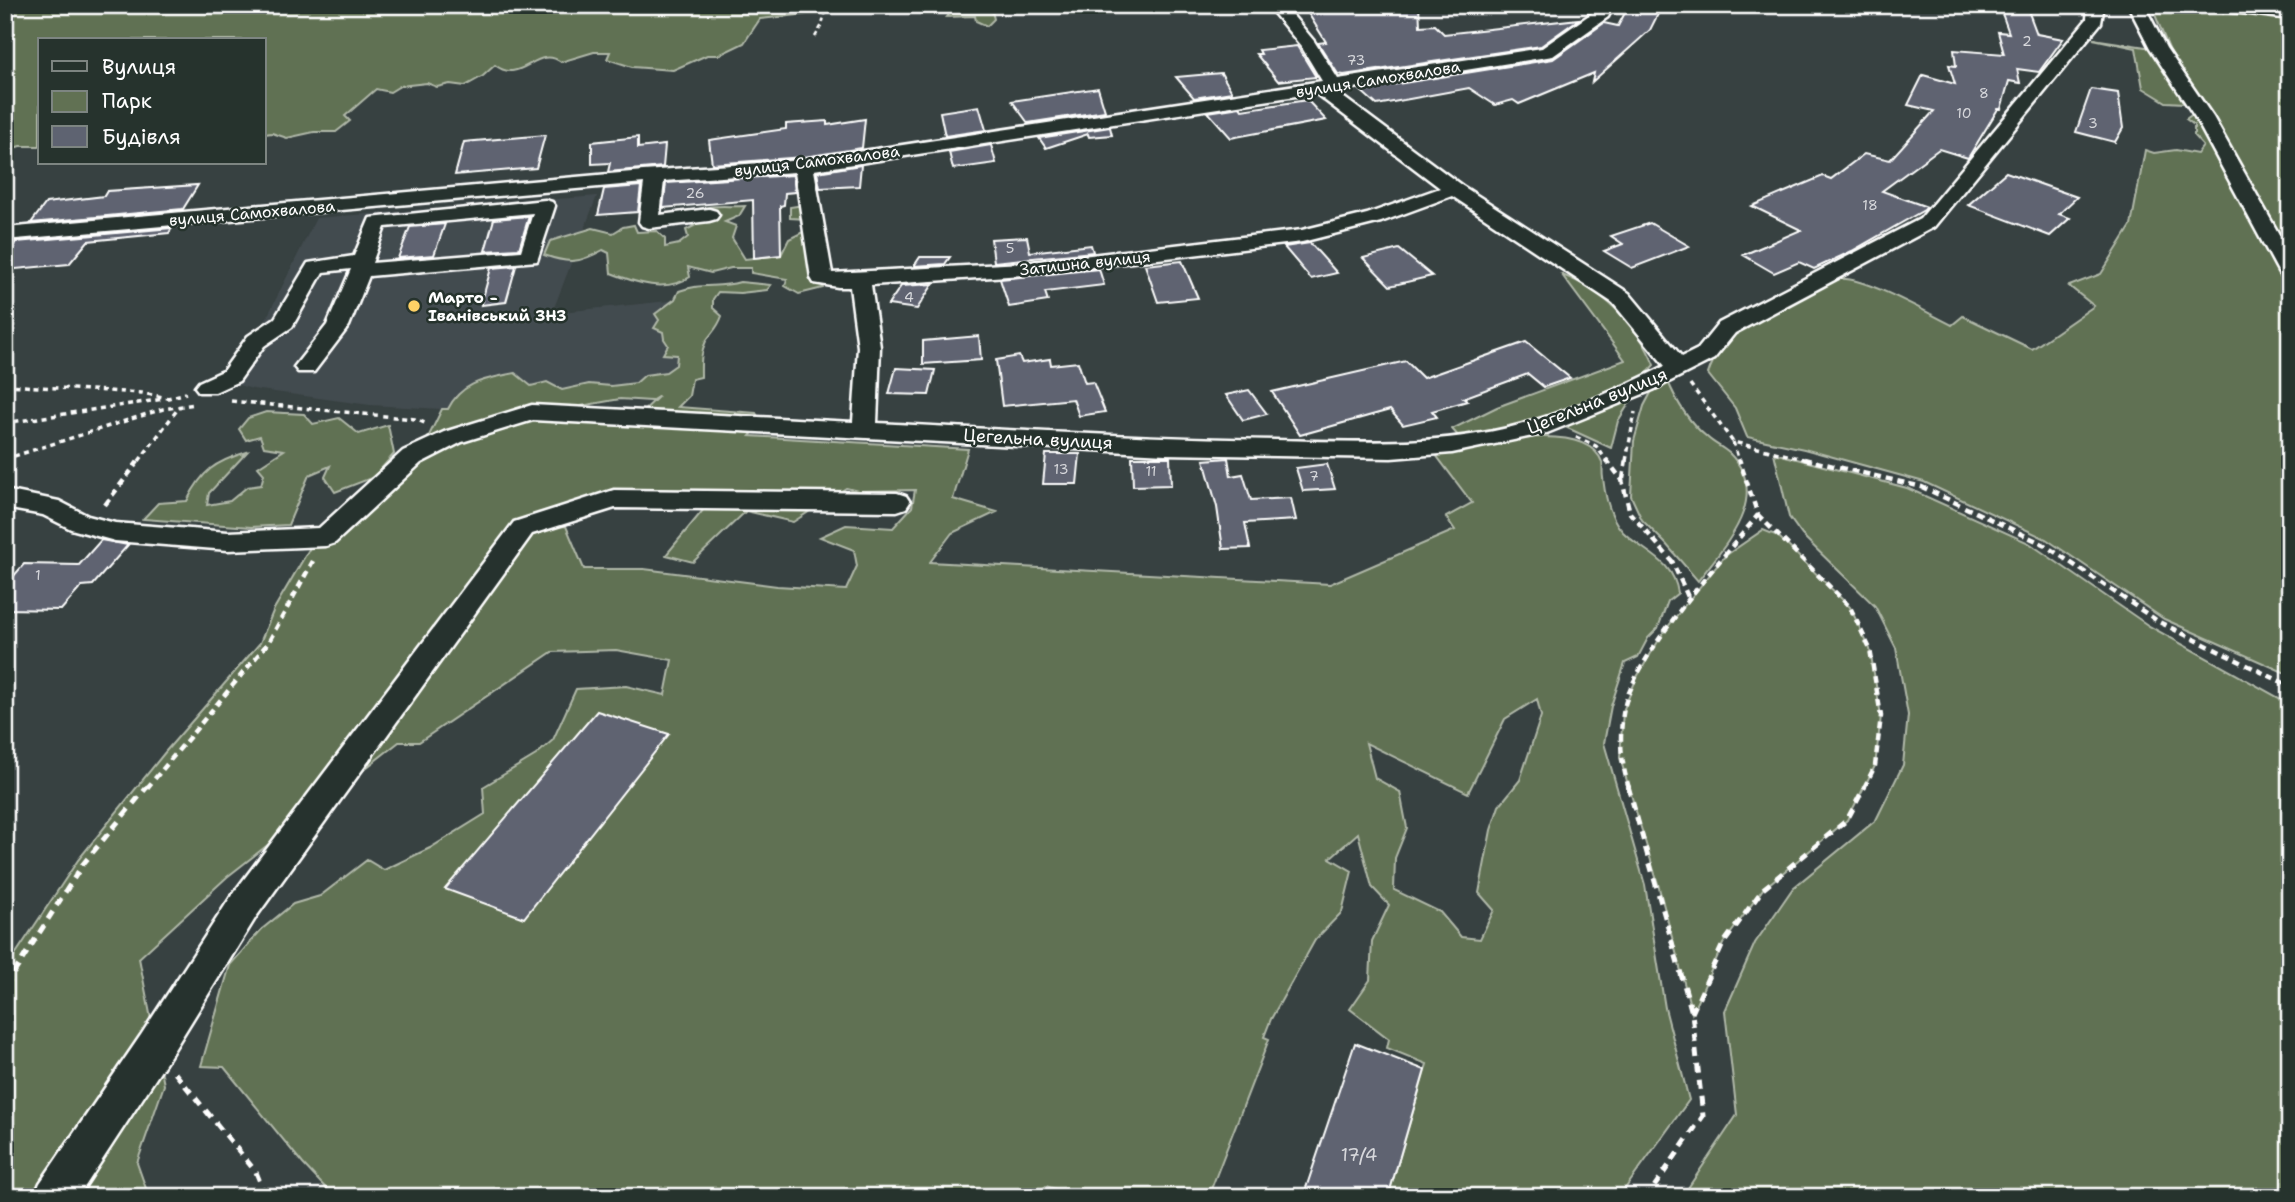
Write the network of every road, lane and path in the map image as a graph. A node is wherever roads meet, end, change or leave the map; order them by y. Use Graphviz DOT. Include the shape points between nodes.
graph roads {
  1 [pos="827,5"];
  2 [pos="1606,5"];
  3 [pos="2096,5"];
  4 [pos="2136,5"];
  5 [pos="2216,5"];
  6 [pos="1276,7"];
  7 [pos="2290,14"];
  8 [pos="815,37"];
  9 [pos="1327,87"];
  10 [pos="804,166"];
  11 [pos="655,176"];
  12 [pos="1454,189"];
  13 [pos="379,212"];
  14 [pos="709,215"];
  15 [pos="5,234"];
  16 [pos="2290,273"];
  17 [pos="860,281"];
  18 [pos="306,367"];
  19 [pos="1678,367"];
  20 [pos="5,385"];
  21 [pos="1645,385"];
  22 [pos="205,395"];
  23 [pos="168,398"];
  24 [pos="226,402"];
  25 [pos="181,405"];
  26 [pos="5,423"];
  27 [pos="1538,428"];
  28 [pos="865,430"];
  29 [pos="453,437"];
  30 [pos="1733,442"];
  31 [pos="5,459"];
  32 [pos="1622,480"];
  33 [pos="5,499"];
  34 [pos="897,502"];
  35 [pos="1758,515"];
  36 [pos="90,525"];
  37 [pos="326,537"];
  38 [pos="1689,600"];
  39 [pos="2290,686"];
  40 [pos="5,987"];
  41 [pos="1692,1013"];
  42 [pos="154,1048"];
  43 [pos="54,1197"];
  44 [pos="266,1197"];
  45 [pos="1647,1197"];
  1 -- 8 [label="path"];
  2 -- 9 [label="street, вулиця Самохвалова" via="1602,14 1547,52"];
  3 -- 19 [label="street, Цегельна вулиця" via="2095,20 1927,223 1727,328 1706,354"];
  4 -- 16 [label="street"];
  5 -- 7 [label="street"];
  6 -- 9 [label="street" via="1308,44"];
  9 -- 10 [label="street, вулиця Самохвалова"];
  9 -- 12 [label="street"];
  10 -- 11 [label="street, вулиця Самохвалова"];
  10 -- 17 [label="street, Затишна вулиця" via="822,278"];
  11 -- 13 [label="street, вулиця Самохвалова"];
  11 -- 14 [label="street" via="649,222"];
  12 -- 17 [label="street, Затишна вулиця" via="1374,218 1302,236 1023,269"];
  12 -- 19 [label="street" via="1621,298"];
  13 -- 15 [label="street, вулиця Самохвалова"];
  13 -- 18 [label="street" via="545,206 530,257 361,270 338,326"];
  13 -- 22 [label="street" via="363,261 315,267 284,322 256,341 231,376"];
  17 -- 28 [label="street" via="869,347"];
  19 -- 21 [label="street, Цегельна вулиця"];
  19 -- 30 [label="path"];
  20 -- 23 [label="path"];
  21 -- 27 [label="street, Цегельна вулиця"];
  21 -- 32 [label="path" via="1630,428"];
  22 -- 23 [label="path"];
  22 -- 25 [label="path"];
  23 -- 26 [label="path"];
  24 -- 29 [label="path" via="415,419"];
  25 -- 31 [label="path"];
  25 -- 36 [label="path"];
  27 -- 28 [label="street, Цегельна вулиця" via="1452,445 1391,450 1165,446"];
  27 -- 32 [label="path" via="1568,433 1596,446"];
  28 -- 29 [label="street, Цегельна вулиця" via="532,412"];
  29 -- 37 [label="street, Цегельна вулиця" via="412,457"];
  30 -- 35 [label="path"];
  30 -- 39 [label="path" via="1922,487 2043,544 2159,622"];
  32 -- 38 [label="path" via="1630,513 1672,561"];
  33 -- 36 [label="street" via="50,507"];
  34 -- 42 [label="street" via="614,499 523,528 244,906"];
  35 -- 38 [label="path"];
  35 -- 41 [label="path" via="1850,607 1870,649 1881,716 1875,766 1847,820 1763,889 1723,944"];
  36 -- 37 [label="street" via="115,532 228,541"];
  37 -- 40 [label="path" via="268,643 83,864"];
  38 -- 41 [label="path" via="1637,677 1623,711 1620,758"];
  41 -- 45 [label="path" via="1703,1116"];
  42 -- 43 [label="street"];
  42 -- 44 [label="path" via="256,1172"];
}
